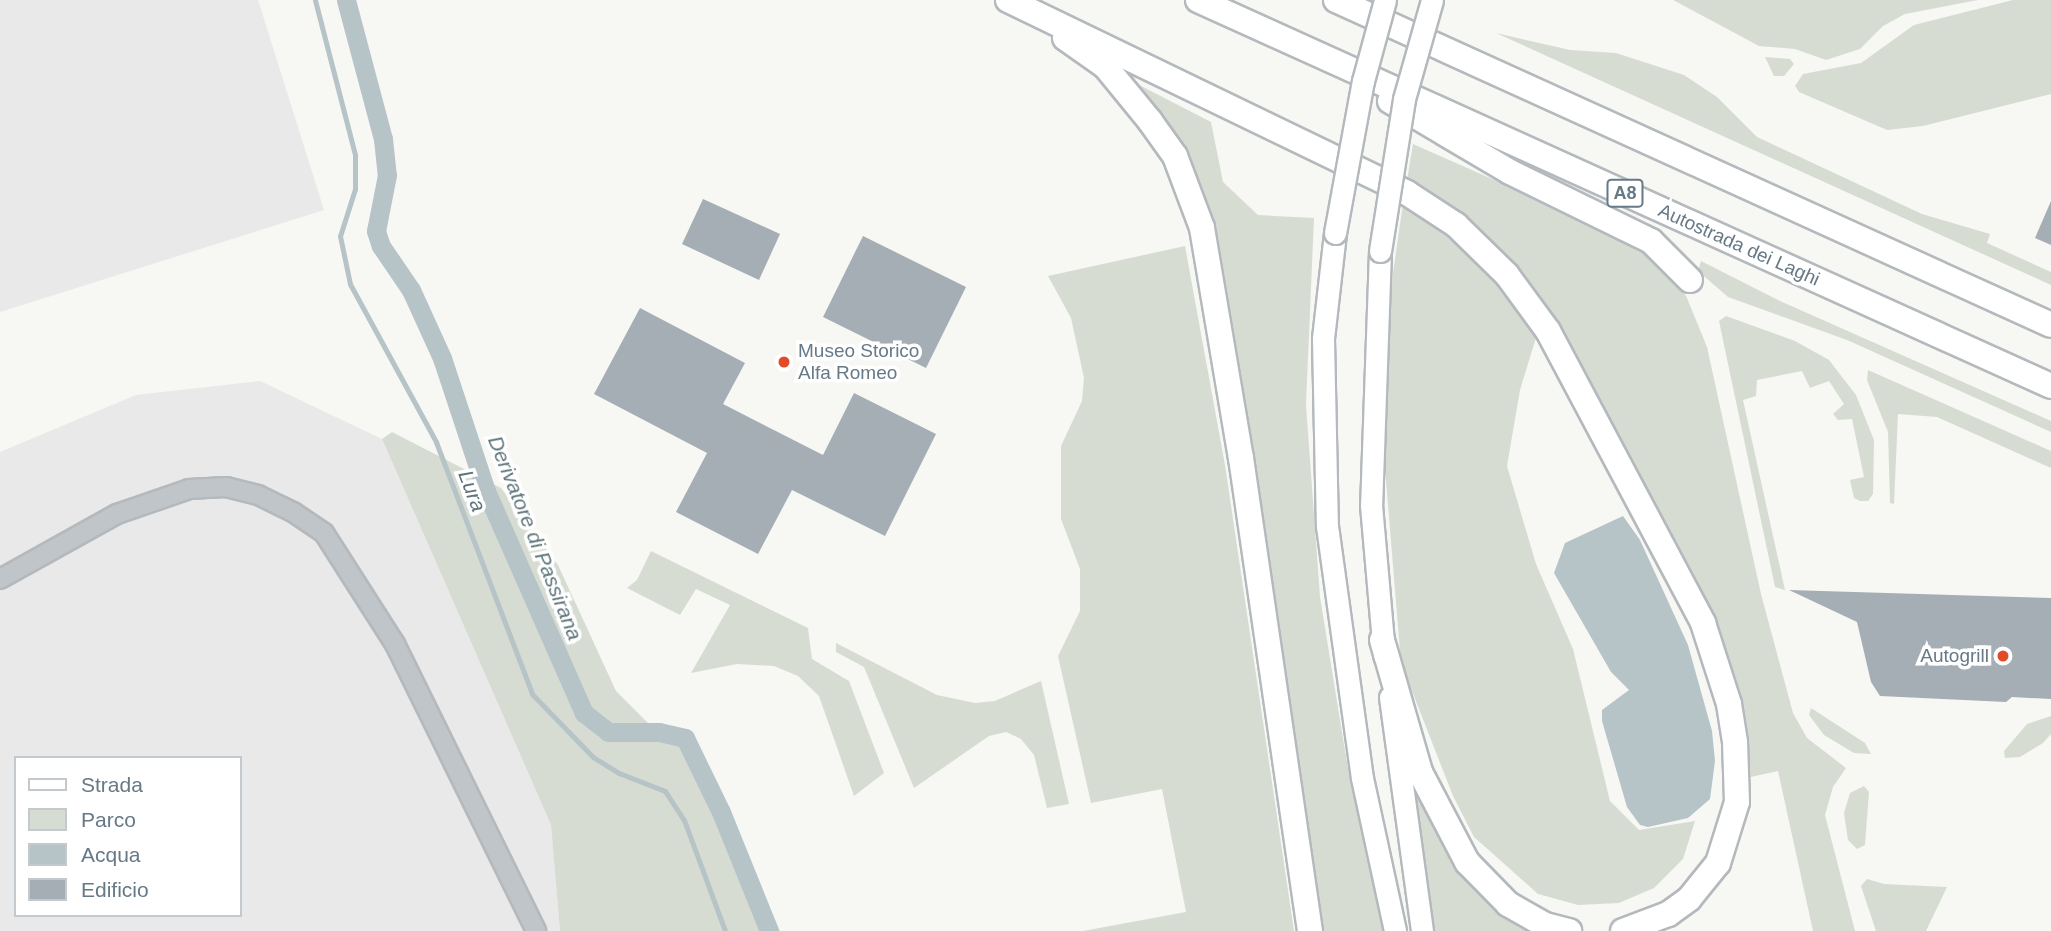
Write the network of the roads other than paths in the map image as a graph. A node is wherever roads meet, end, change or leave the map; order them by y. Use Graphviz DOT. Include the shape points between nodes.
graph roads {
  1 [pos="998,0"];
  2 [pos="1008,0"];
  3 [pos="1198,0"];
  4 [pos="1336,0"];
  5 [pos="1385,0"];
  6 [pos="1432,0"];
  7 [pos="1313,52"];
  8 [pos="1690,280"];
  9 [pos="2051,325"];
  10 [pos="2051,386"];
  11 [pos="0,579"];
  12 [pos="1382,640"];
  13 [pos="536,931"];
  14 [pos="1310,931"];
  15 [pos="1395,931"];
  16 [pos="1422,931"];
  17 [pos="1569,931"];
  18 [pos="1623,931"];
  1 -- 14 [label="highway" via="1105,66 1175,156 1189,187 1202,228 1241,458"];
  2 -- 18 [label="highway" via="1416,198 1456,225 1507,275 1548,331 1703,623 1729,704 1735,742 1737,802 1731,834 1718,863 1689,899 1668,914"];
  3 -- 7 [label="highway, Autostrada dei Laghi / A8"];
  4 -- 9 [label="highway"];
  5 -- 15 [label="main road, bridge" via="1363,81 1335,233 1321,401 1327,526 1362,778"];
  6 -- 12 [label="main road, bridge" via="1404,99 1380,251 1371,505"];
  7 -- 8 [label="highway" via="1510,172 1651,241"];
  7 -- 10 [label="highway, Autostrada dei Laghi / A8"];
  11 -- 13 [label="street" via="117,514 189,489 226,487 258,495 293,512 324,533 395,644"];
  12 -- 16 [label="main road"];
  12 -- 17 [label="highway" via="1420,772 1467,862 1508,904 1545,925"];
}
